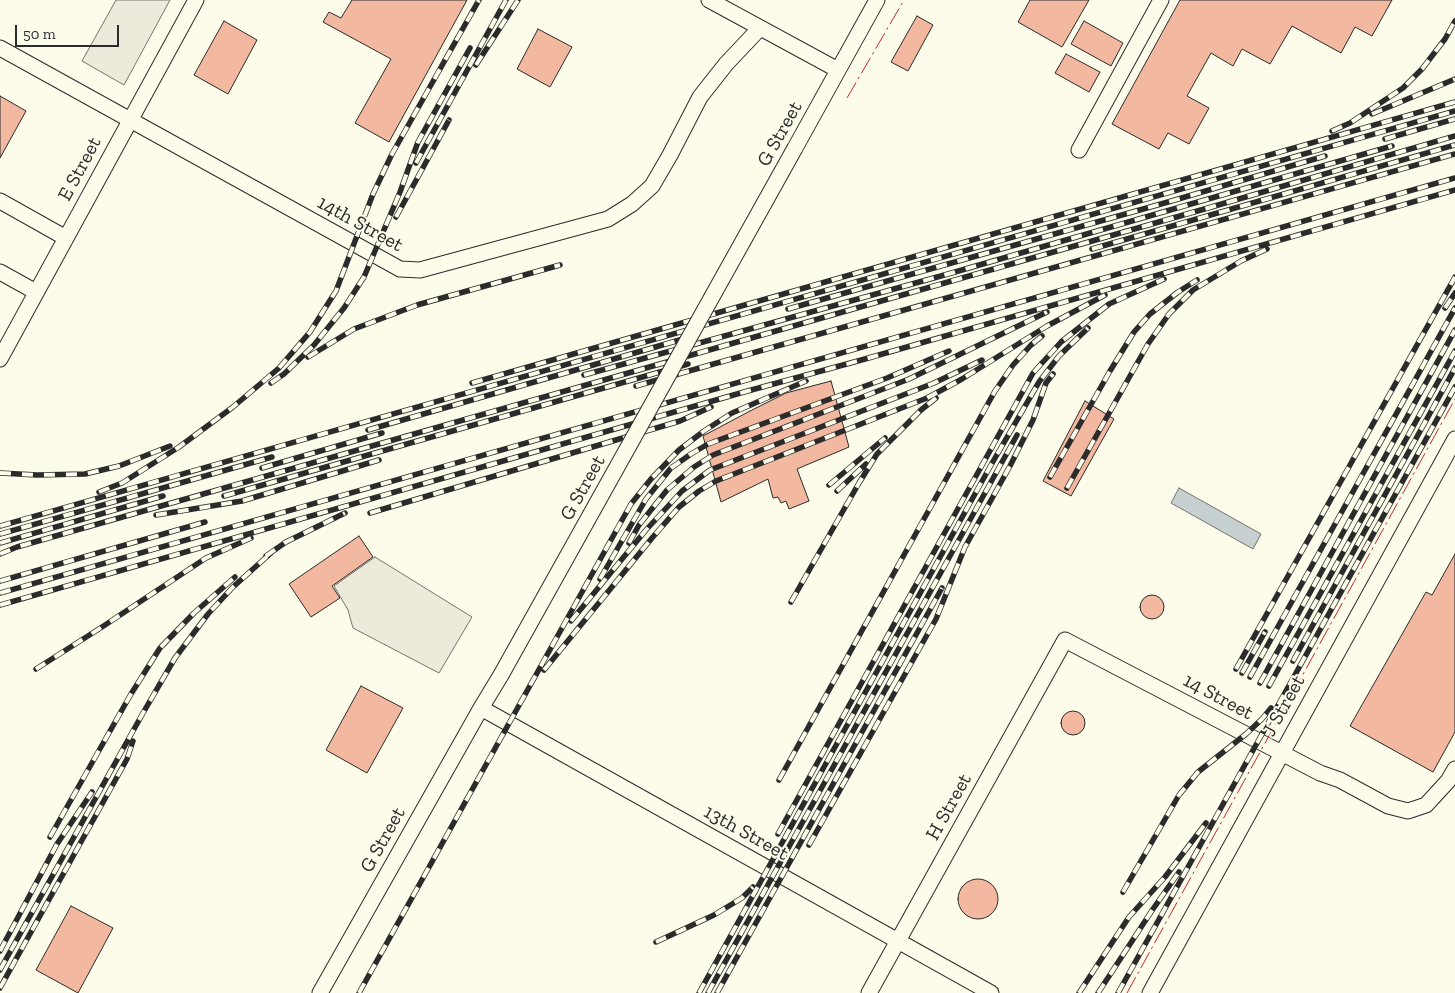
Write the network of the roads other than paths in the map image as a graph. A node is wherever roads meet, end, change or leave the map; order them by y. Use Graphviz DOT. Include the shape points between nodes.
graph roads {
  1 [pos="196,0"];
  2 [pos="708,0"];
  3 [pos="877,0"];
  4 [pos="1161,0"];
  5 [pos="760,28"];
  6 [pos="0,48"];
  7 [pos="838,70"];
  8 [pos="130,120"];
  9 [pos="1079,150"];
  10 [pos="0,201"];
  11 [pos="66,238"];
  12 [pos="0,272"];
  13 [pos="36,292"];
  14 [pos="0,359"];
  15 [pos="1455,439"];
  16 [pos="1064,640"];
  17 [pos="481,708"];
  18 [pos="1282,752"];
  19 [pos="1455,769"];
  20 [pos="898,940"];
  21 [pos="320,993"];
  22 [pos="869,993"];
  23 [pos="991,993"];
  24 [pos="1150,993"];
  1 -- 8 [label="lane, E Street"];
  2 -- 5 [label="lane"];
  3 -- 7 [label="lane, G Street"];
  4 -- 9 [label="lane"];
  5 -- 7 [label="lane"];
  5 -- 8 [label="lane, 14th Street" via="700,98 652,186 632,204 608,219 420,270 400,269"];
  6 -- 8 [label="lane, 14th Street"];
  7 -- 17 [label="lane, G Street, bridge"];
  8 -- 11 [label="lane, E Street"];
  10 -- 11 [label="lane"];
  11 -- 13 [label="lane, E Street"];
  12 -- 13 [label="lane"];
  13 -- 14 [label="lane, E Street"];
  15 -- 18 [label="lane, J Street"];
  16 -- 18 [label="lane, 14 Street"];
  16 -- 20 [label="lane, H Street"];
  17 -- 20 [label="lane, 13th Street"];
  17 -- 21 [label="lane, G Street"];
  18 -- 19 [label="lane, 14 Street" via="1388,806 1408,811 1426,804"];
  18 -- 24 [label="lane, J Street"];
  20 -- 22 [label="lane, H Street"];
  20 -- 23 [label="lane, 13th Street"];
}
